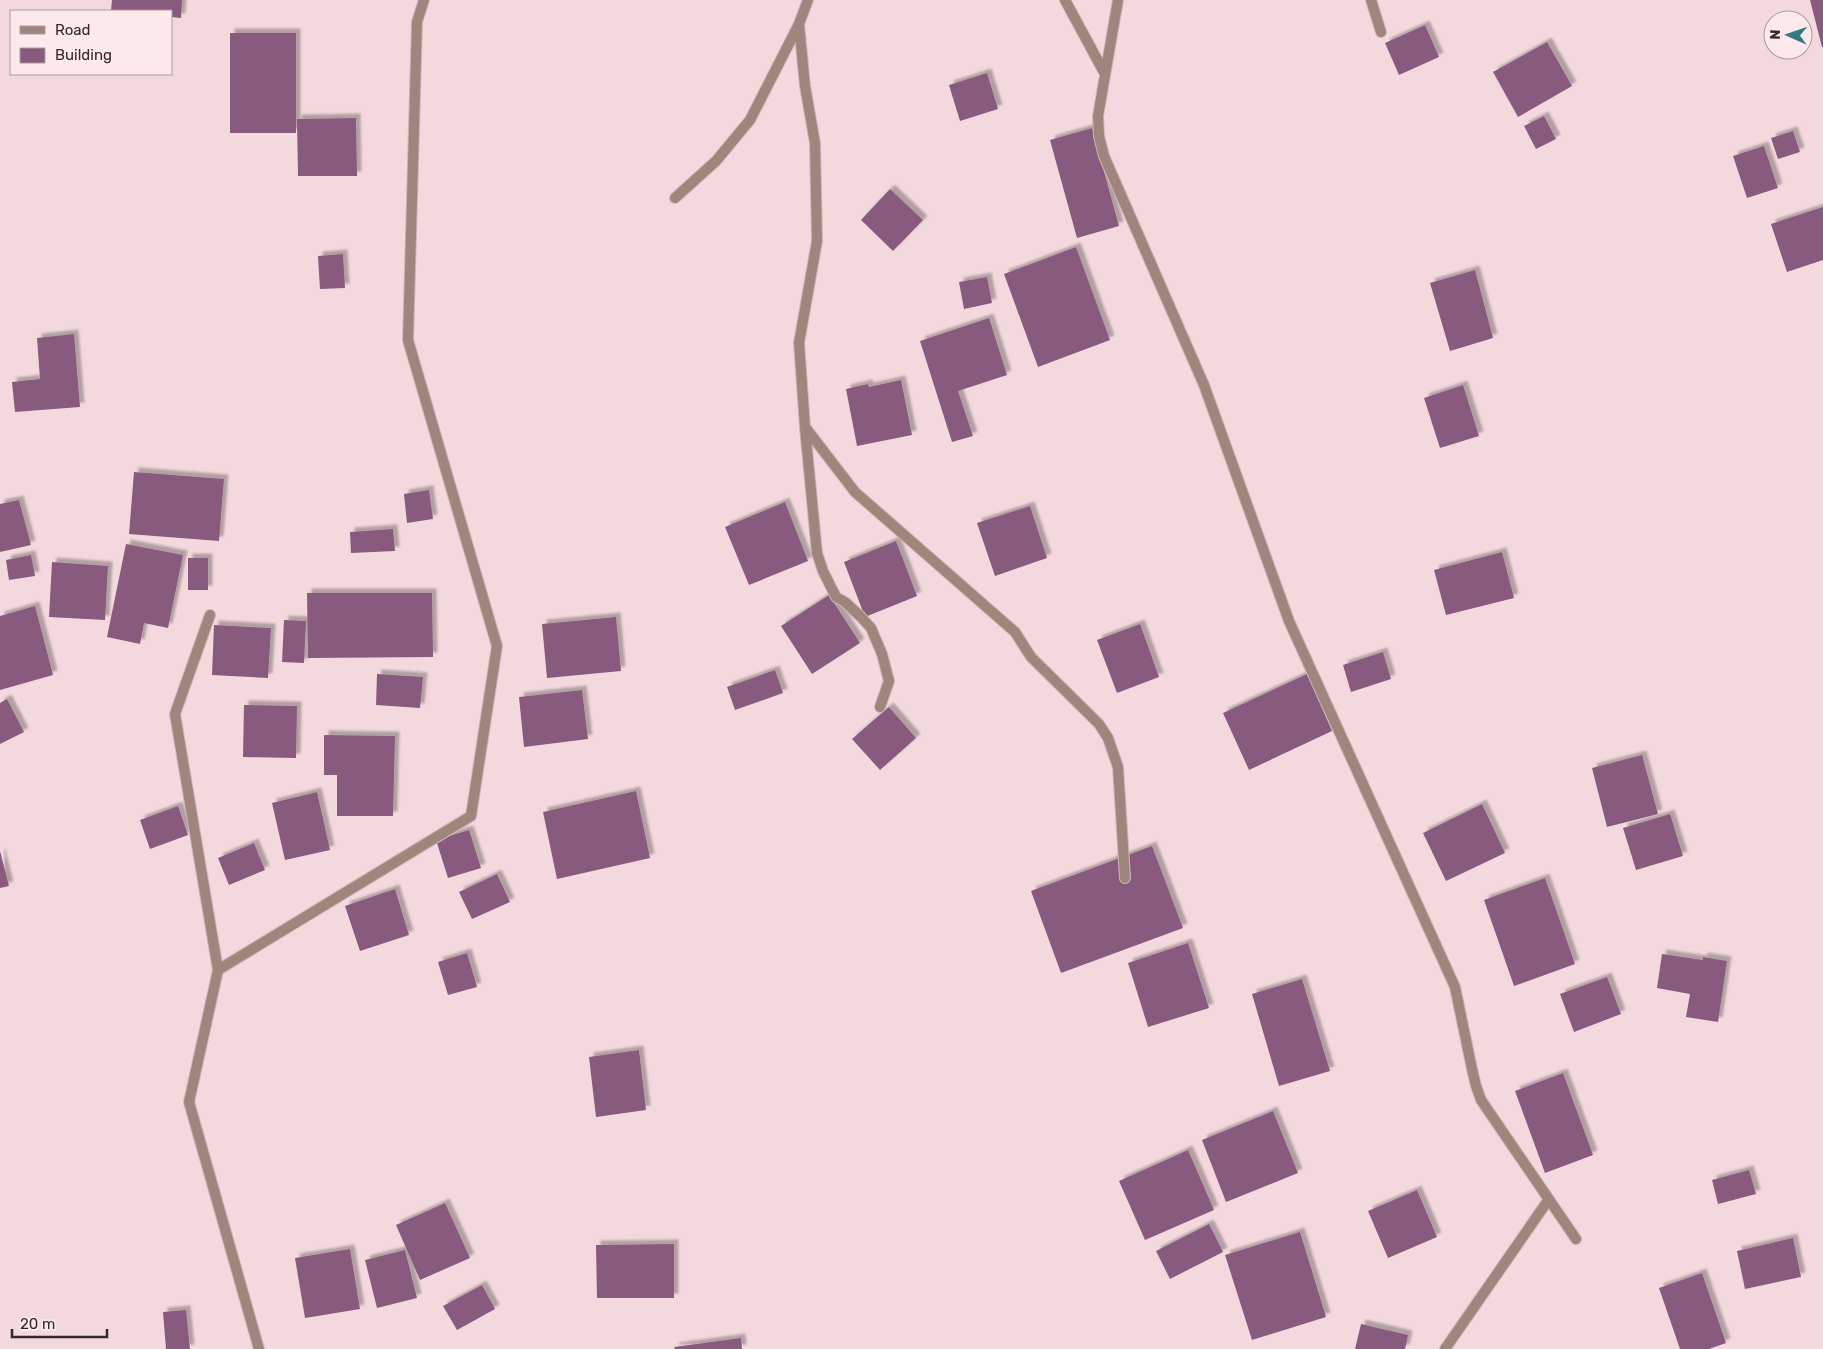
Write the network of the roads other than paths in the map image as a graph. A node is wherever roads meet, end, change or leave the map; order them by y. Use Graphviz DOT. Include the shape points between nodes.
graph roads {
  1 [pos="424,0"];
  2 [pos="808,0"];
  3 [pos="1065,0"];
  4 [pos="1118,0"];
  5 [pos="1372,0"];
  6 [pos="799,24"];
  7 [pos="1381,32"];
  8 [pos="1106,74"];
  9 [pos="675,198"];
  10 [pos="805,427"];
  11 [pos="210,615"];
  12 [pos="880,707"];
  13 [pos="1125,878"];
  14 [pos="218,970"];
  15 [pos="1549,1199"];
  16 [pos="1576,1239"];
  17 [pos="259,1349"];
  18 [pos="1445,1349"];
  1 -- 14 [label="street" via="417,22 408,340 497,646 472,816"];
  2 -- 6 [label="street"];
  3 -- 8 [label="street"];
  4 -- 8 [label="street"];
  5 -- 7 [label="street"];
  6 -- 9 [label="street" via="750,120 716,161"];
  6 -- 10 [label="street" via="814,143 818,241 799,343"];
  8 -- 15 [label="street" via="1098,116 1098,136 1104,156 1204,385 1289,621 1455,986 1476,1086 1482,1100"];
  10 -- 12 [label="street" via="817,553 836,597 846,602 871,628 882,654 889,681"];
  10 -- 13 [label="street" via="855,492 1015,632 1031,657 1099,724 1108,738 1118,767"];
  11 -- 14 [label="street" via="175,714"];
  14 -- 17 [label="street" via="189,1102"];
  15 -- 16 [label="street"];
  15 -- 18 [label="street"];
}
